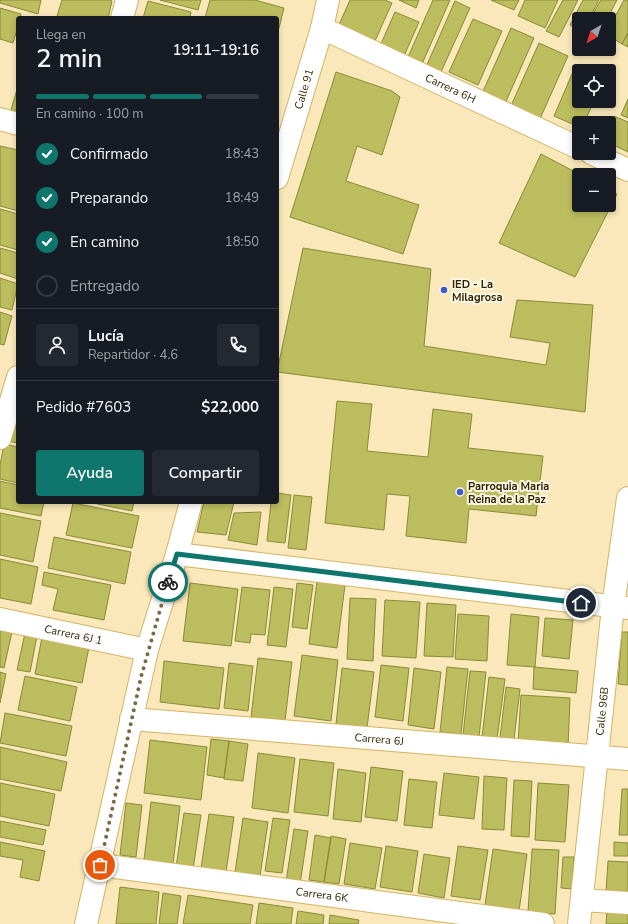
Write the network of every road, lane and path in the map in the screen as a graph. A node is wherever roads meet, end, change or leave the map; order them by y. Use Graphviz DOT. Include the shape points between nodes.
graph roads {
  1 [pos="127,0"];
  2 [pos="328,0"];
  3 [pos="123,16"];
  4 [pos="322,28"];
  5 [pos="0,119"];
  6 [pos="16,123"];
  7 [pos="572,145"];
  8 [pos="606,160"];
  9 [pos="628,170"];
  10 [pos="279,171"];
  11 [pos="16,384"];
  12 [pos="0,438"];
  13 [pos="628,498"];
  14 [pos="190,504"];
  15 [pos="177,554"];
  16 [pos="620,608"];
  17 [pos="0,619"];
  18 [pos="147,650"];
  19 [pos="131,719"];
  20 [pos="597,756"];
  21 [pos="628,759"];
  22 [pos="100,865"];
  23 [pos="582,900"];
  24 [pos="628,903"];
  25 [pos="86,924"];
  26 [pos="544,924"];
  27 [pos="579,924"];
  1 -- 3 [label="street"];
  2 -- 4 [label="street, Calle 91"];
  4 -- 7 [label="street, Carrera 6H"];
  4 -- 10 [label="street, Calle 91"];
  5 -- 6 [label="street"];
  8 -- 9 [label="street"];
  11 -- 12 [label="street"];
  13 -- 16 [label="street, Calle 96B"];
  14 -- 15 [label="street"];
  15 -- 16 [label="street"];
  15 -- 18 [label="street"];
  16 -- 20 [label="street, Calle 96B"];
  17 -- 18 [label="street, Carrera 6J 1"];
  18 -- 19 [label="street"];
  19 -- 20 [label="street, Carrera 6J"];
  19 -- 22 [label="street"];
  20 -- 21 [label="street, Carrera 6J"];
  20 -- 23 [label="street, Calle 96B"];
  22 -- 25 [label="street"];
  22 -- 26 [label="street, Carrera 6K"];
  23 -- 24 [label="street"];
  23 -- 27 [label="street, Calle 96B"];
}
